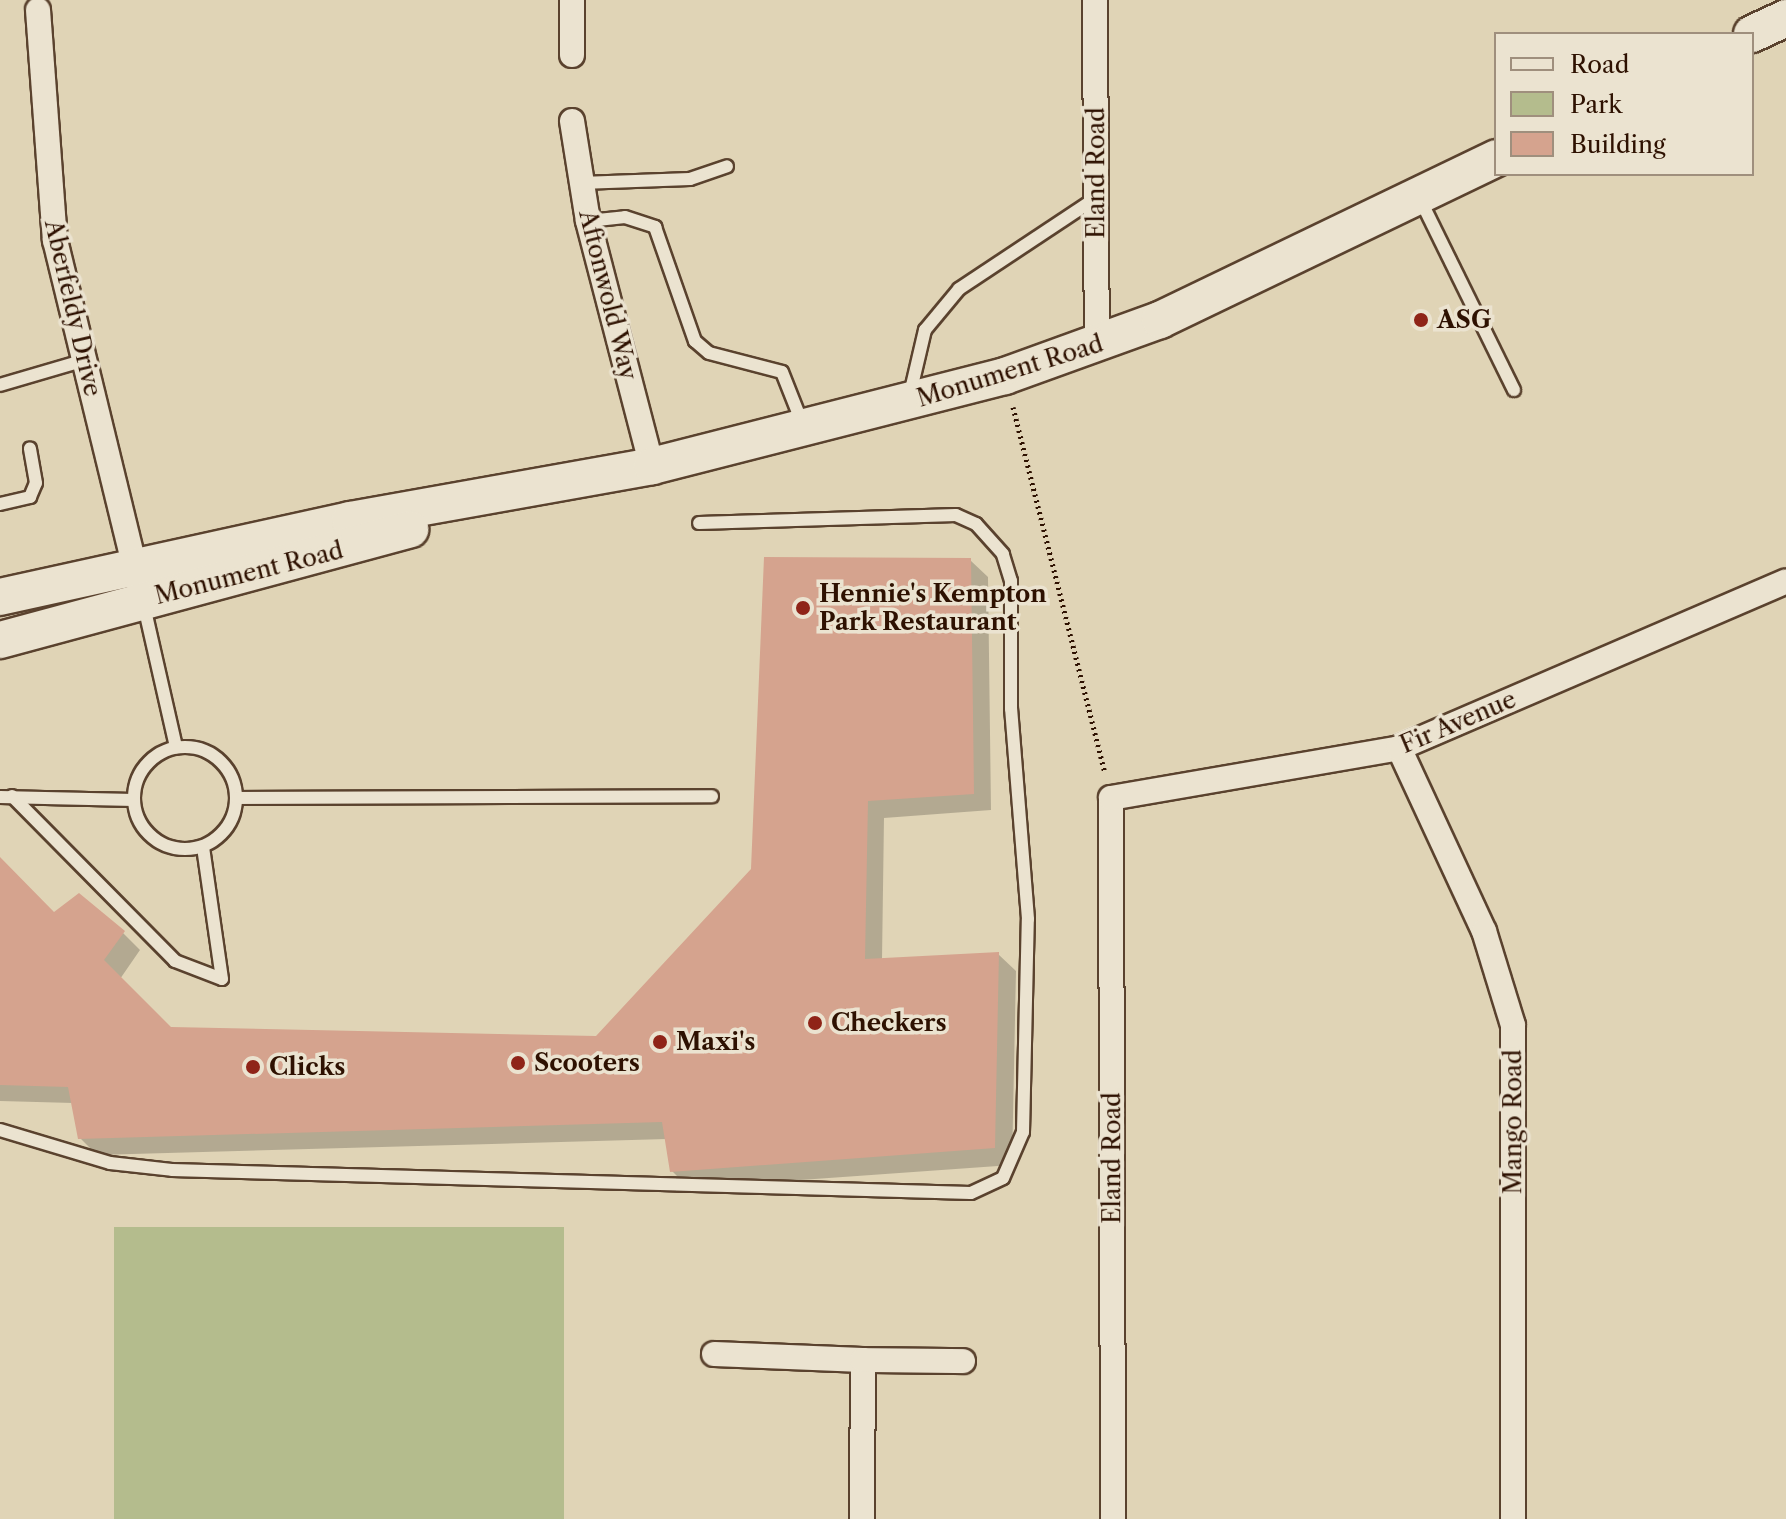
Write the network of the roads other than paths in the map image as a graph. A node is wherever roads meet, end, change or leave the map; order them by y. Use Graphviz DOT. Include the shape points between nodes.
graph roads {
  1 [pos="572,0"];
  2 [pos="1095,0"];
  3 [pos="38,10"];
  4 [pos="1786,18"];
  5 [pos="1754,33"];
  6 [pos="572,55"];
  7 [pos="572,121"];
  8 [pos="1494,159"];
  9 [pos="727,166"];
  10 [pos="581,183"];
  11 [pos="1418,196"];
  12 [pos="1096,198"];
  13 [pos="588,221"];
  14 [pos="1097,346"];
  15 [pos="85,360"];
  16 [pos="0,385"];
  17 [pos="1514,390"];
  18 [pos="908,401"];
  19 [pos="804,428"];
  20 [pos="30,449"];
  21 [pos="652,466"];
  22 [pos="0,504"];
  23 [pos="699,523"];
  24 [pos="1786,581"];
  25 [pos="139,584"];
  26 [pos="0,597"];
  27 [pos="0,640"];
  28 [pos="176,747"];
  29 [pos="1399,748"];
  30 [pos="712,796"];
  31 [pos="6,797"];
  32 [pos="237,798"];
  33 [pos="1111,798"];
  34 [pos="134,800"];
  35 [pos="203,847"];
  36 [pos="0,1130"];
  37 [pos="714,1354"];
  38 [pos="863,1360"];
  39 [pos="963,1361"];
  40 [pos="862,1519"];
  41 [pos="1113,1519"];
  42 [pos="1513,1519"];
  1 -- 6 [label="street"];
  2 -- 12 [label="street, Eland Road"];
  3 -- 15 [label="street, Aberfeldy Drive" via="46,191"];
  4 -- 5 [label="main road"];
  7 -- 10 [label="street, Aftonwold Way"];
  8 -- 11 [label="main road, Monument Road"];
  9 -- 10 [label="lane" via="690,179"];
  10 -- 13 [label="street, Aftonwold Way"];
  11 -- 14 [label="main road, Monument Road"];
  11 -- 17 [label="lane"];
  12 -- 14 [label="street, Eland Road"];
  12 -- 18 [label="lane" via="959,289 925,330"];
  13 -- 19 [label="lane" via="625,217 655,227 695,341 709,353 782,372"];
  13 -- 21 [label="street, Aftonwold Way"];
  14 -- 18 [label="main road, Monument Road"];
  15 -- 16 [label="lane"];
  15 -- 25 [label="street, Aberfeldy Drive"];
  18 -- 19 [label="main road, Monument Road"];
  19 -- 21 [label="main road, Monument Road"];
  20 -- 22 [label="lane" via="36,483 30,497"];
  21 -- 25 [label="main road, Monument Road" via="495,498 356,546"];
  23 -- 36 [label="lane" via="956,515 976,524 1003,554 1011,581 1011,709 1028,919 1023,1132 1003,1178 971,1193 172,1170 110,1163"];
  24 -- 29 [label="street, Fir Avenue"];
  25 -- 26 [label="main road, Monument Road"];
  25 -- 27 [label="main road, Monument Road"];
  25 -- 28 [label="lane"];
  28 -- 32 [label="lane" via="216,757"];
  28 -- 34 [label="lane" via="145,766"];
  29 -- 33 [label="street, Fir Avenue"];
  29 -- 42 [label="street, Mango Road" via="1489,942 1513,1025"];
  30 -- 32 [label="lane"];
  31 -- 34 [label="lane"];
  31 -- 35 [label="lane" via="175,961 222,979"];
  32 -- 35 [label="lane" via="233,817"];
  33 -- 41 [label="street, Eland Road"];
  34 -- 35 [label="lane" via="147,833 162,844"];
  37 -- 38 [label="street"];
  38 -- 39 [label="street"];
  38 -- 40 [label="street"];
}
